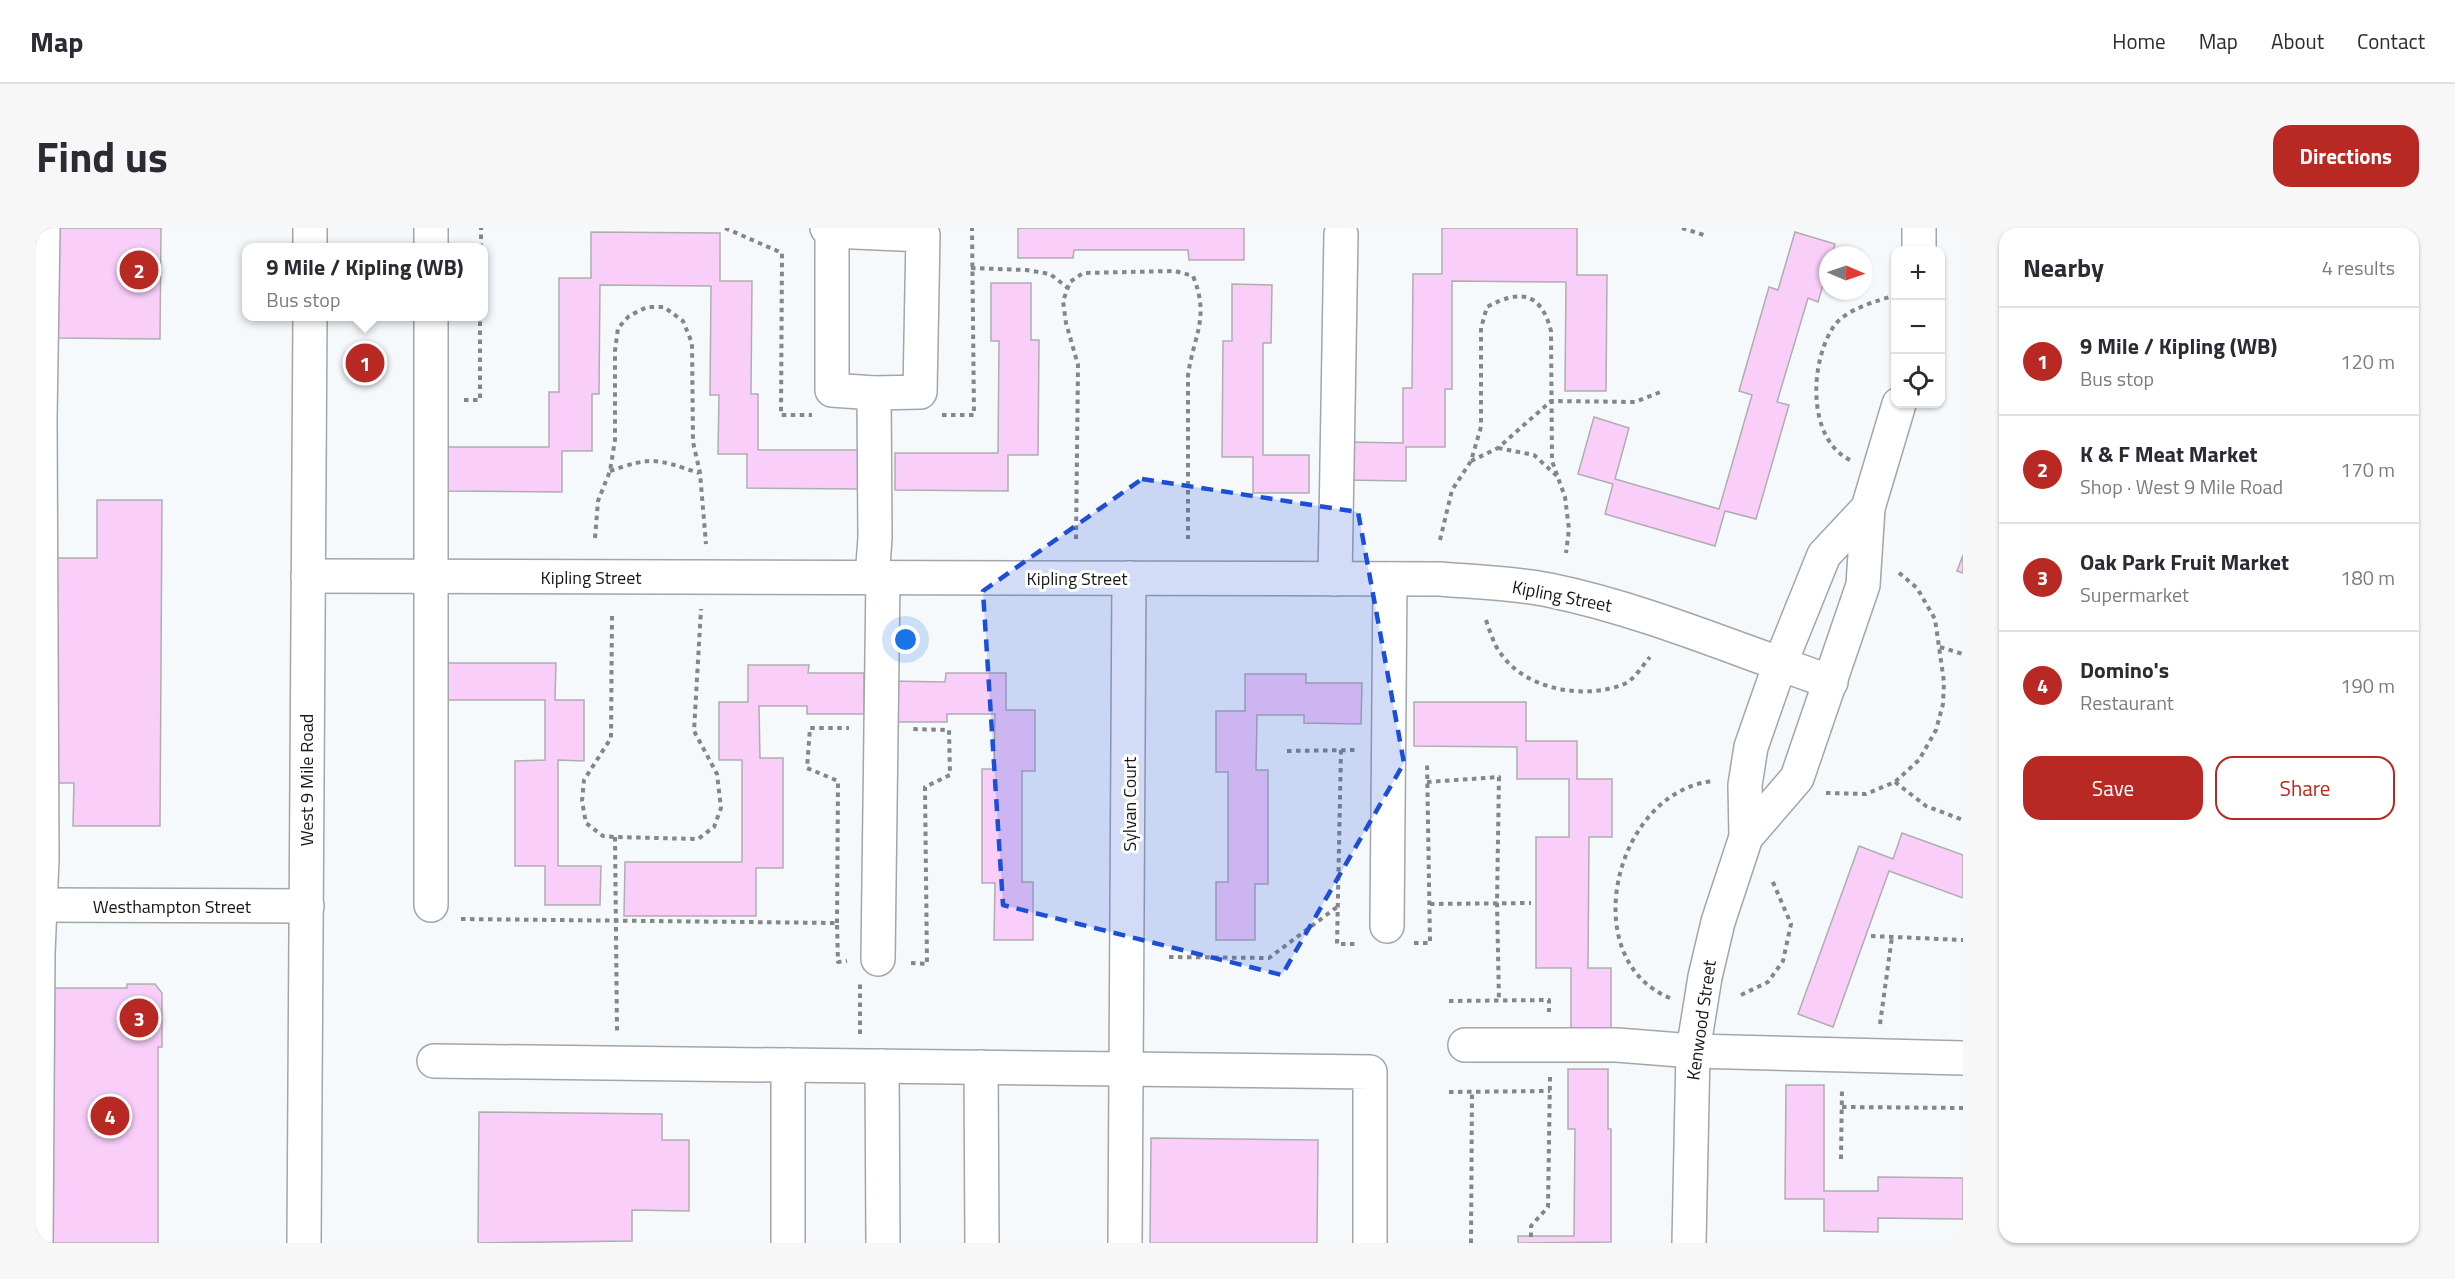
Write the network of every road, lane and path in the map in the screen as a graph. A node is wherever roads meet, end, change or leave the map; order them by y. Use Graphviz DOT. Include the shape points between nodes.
graph roads {
  1 [pos="43,228"];
  2 [pos="972,228"];
  3 [pos="1682,228"];
  4 [pos="1919,228"];
  5 [pos="830,229"];
  6 [pos="1341,234"];
  7 [pos="1707,236"];
  8 [pos="1919,246"];
  9 [pos="1068,288"];
  10 [pos="1891,297"];
  11 [pos="310,321"];
  12 [pos="431,321"];
  13 [pos="480,321"];
  14 [pos="1663,391"];
  15 [pos="874,393"];
  16 [pos="431,401"];
  17 [pos="1551,401"];
  18 [pos="1898,408"];
  19 [pos="1498,448"];
  20 [pos="1471,461"];
  21 [pos="610,471"];
  22 [pos="700,473"];
  23 [pos="1879,473"];
  24 [pos="1558,477"];
  25 [pos="1868,508"];
  26 [pos="595,538"];
  27 [pos="1076,539"];
  28 [pos="1188,539"];
  29 [pos="1440,540"];
  30 [pos="1566,553"];
  31 [pos="1891,566"];
  32 [pos="308,576"];
  33 [pos="432,576"];
  34 [pos="702,577"];
  35 [pos="878,578"];
  36 [pos="1129,578"];
  37 [pos="1335,579"];
  38 [pos="1390,579"];
  39 [pos="612,616"];
  40 [pos="1486,620"];
  41 [pos="1940,647"];
  42 [pos="1963,654"];
  43 [pos="1650,657"];
  44 [pos="1780,664"];
  45 [pos="1831,682"];
  46 [pos="1287,750"];
  47 [pos="1363,750"];
  48 [pos="1427,782"];
  49 [pos="1722,782"];
  50 [pos="1896,782"];
  51 [pos="1825,793"];
  52 [pos="1963,820"];
  53 [pos="615,837"];
  54 [pos="1746,837"];
  55 [pos="1772,880"];
  56 [pos="1497,903"];
  57 [pos="1531,903"];
  58 [pos="1429,904"];
  59 [pos="38,905"];
  60 [pos="431,905"];
  61 [pos="307,906"];
  62 [pos="1338,906"];
  63 [pos="618,922"];
  64 [pos="1387,926"];
  65 [pos="1870,936"];
  66 [pos="1892,937"];
  67 [pos="1963,940"];
  68 [pos="1169,957"];
  69 [pos="862,964"];
  70 [pos="1742,995"];
  71 [pos="1449,1001"];
  72 [pos="1499,1001"];
  73 [pos="1679,1002"];
  74 [pos="1550,1023"];
  75 [pos="1881,1034"];
  76 [pos="1465,1045"];
  77 [pos="1693,1051"];
  78 [pos="1963,1058"];
  79 [pos="434,1061"];
  80 [pos="617,1063"];
  81 [pos="788,1065"];
  82 [pos="871,1066"];
  83 [pos="981,1067"];
  84 [pos="1126,1069"];
  85 [pos="1550,1071"];
  86 [pos="1842,1079"];
  87 [pos="1472,1091"];
  88 [pos="1550,1091"];
  89 [pos="1449,1092"];
  90 [pos="1842,1107"];
  91 [pos="1963,1108"];
  92 [pos="1841,1159"];
  93 [pos="1531,1237"];
  94 [pos="36,1243"];
  95 [pos="304,1243"];
  96 [pos="788,1243"];
  97 [pos="883,1243"];
  98 [pos="982,1243"];
  99 [pos="1125,1243"];
  100 [pos="1370,1243"];
  101 [pos="1471,1243"];
  102 [pos="1689,1243"];
  1 -- 59 [label="street"];
  2 -- 9 [label="path" via="971,268 1050,274"];
  3 -- 7 [label="path"];
  4 -- 8 [label="street"];
  5 -- 15 [label="street" via="832,390"];
  5 -- 15 [label="street" via="923,235 920,392"];
  6 -- 37 [label="street"];
  9 -- 27 [label="path" via="1063,301 1078,365"];
  9 -- 28 [label="path" via="1083,273 1174,271 1193,276 1202,297 1202,324 1188,375"];
  10 -- 23 [label="path" via="1854,312 1835,325 1821,355 1816,383 1816,407 1827,436 1845,457"];
  11 -- 32 [label="street, West 9 Mile Road"];
  12 -- 16 [label="street"];
  13 -- 16 [label="path" via="480,400"];
  14 -- 17 [label="path" via="1635,402"];
  15 -- 35 [label="street"];
  16 -- 33 [label="street"];
  17 -- 19 [label="path"];
  17 -- 20 [label="path" via="1551,331 1546,311 1529,298 1506,296 1487,307 1481,328 1481,427"];
  17 -- 24 [label="path" via="1552,461"];
  18 -- 23 [label="street, Kenwood Street"];
  19 -- 20 [label="path"];
  19 -- 24 [label="path" via="1534,455"];
  20 -- 29 [label="path" via="1452,490"];
  21 -- 22 [label="path" via="646,459"];
  21 -- 22 [label="path" via="615,440 618,328 629,316 647,307 664,307 683,321 692,344 693,442"];
  21 -- 26 [label="path" via="598,501"];
  22 -- 34 [label="path" via="706,538"];
  23 -- 25 [label="street, Kenwood Street"];
  24 -- 30 [label="path" via="1569,529"];
  25 -- 44 [label="street, Kenwood Street" via="1824,555"];
  25 -- 45 [label="street, Kenwood Street" via="1863,585"];
  31 -- 41 [label="path" via="1917,588 1926,602 1935,619"];
  32 -- 33 [label="street, Kipling Street"];
  32 -- 61 [label="street, West 9 Mile Road"];
  33 -- 34 [label="street, Kipling Street"];
  33 -- 60 [label="street"];
  34 -- 35 [label="street, Kipling Street"];
  34 -- 53 [label="path" via="694,731 717,774 721,808 714,827 698,839"];
  35 -- 36 [label="street, Kipling Street"];
  35 -- 69 [label="street"];
  36 -- 37 [label="street, Kipling Street"];
  36 -- 84 [label="street, Sylvan Court"];
  37 -- 38 [label="street, Kipling Street"];
  38 -- 44 [label="street, Kipling Street" via="1450,580 1546,590 1659,619"];
  38 -- 64 [label="street"];
  39 -- 53 [label="path" via="611,738 584,780 582,801 586,823 603,836"];
  40 -- 43 [label="path" via="1496,647 1510,664 1545,687 1576,693 1626,683"];
  41 -- 42 [label="path"];
  41 -- 50 [label="path" via="1943,704 1936,730 1918,760"];
  44 -- 45 [label="street, Kipling Street"];
  44 -- 54 [label="street, Kenwood Street" via="1751,747 1745,785"];
  45 -- 54 [label="street, Kenwood Street" via="1797,778"];
  46 -- 47 [label="path"];
  48 -- 56 [label="path" via="1499,777"];
  49 -- 73 [label="path" via="1702,783 1671,796 1638,828 1622,864 1617,931 1625,956 1638,979"];
  50 -- 51 [label="path" via="1866,794"];
  50 -- 52 [label="path" via="1926,806"];
  53 -- 63 [label="path"];
  54 -- 77 [label="street, Kenwood Street" via="1718,922"];
  55 -- 70 [label="path" via="1791,924 1783,961 1768,982"];
  56 -- 57 [label="path"];
  56 -- 58 [label="path"];
  56 -- 72 [label="path"];
  59 -- 61 [label="street, Westhampton Street"];
  59 -- 94 [label="street"];
  60 -- 63 [label="path" via="455,918"];
  61 -- 95 [label="street, West 9 Mile Road"];
  62 -- 68 [label="path" via="1269,958"];
  63 -- 69 [label="path" via="837,923 838,962"];
  63 -- 80 [label="path"];
  65 -- 66 [label="path"];
  66 -- 67 [label="path"];
  66 -- 75 [label="path" via="1880,1016"];
  69 -- 82 [label="path"];
  71 -- 72 [label="path"];
  72 -- 74 [label="path" via="1549,1000"];
  76 -- 77 [label="street" via="1617,1045"];
  77 -- 78 [label="street"];
  77 -- 102 [label="street, Kenwood Street"];
  79 -- 80 [label="street"];
  80 -- 81 [label="street"];
  81 -- 82 [label="street"];
  81 -- 96 [label="street"];
  82 -- 83 [label="street"];
  82 -- 97 [label="street"];
  83 -- 84 [label="street"];
  83 -- 98 [label="street"];
  84 -- 99 [label="street, Sylvan Court"];
  84 -- 100 [label="street" via="1370,1072"];
  85 -- 88 [label="path"];
  86 -- 90 [label="path"];
  87 -- 88 [label="path"];
  87 -- 89 [label="path"];
  87 -- 101 [label="path"];
  88 -- 93 [label="path" via="1548,1207 1531,1226"];
  90 -- 91 [label="path"];
  90 -- 92 [label="path"];
}
